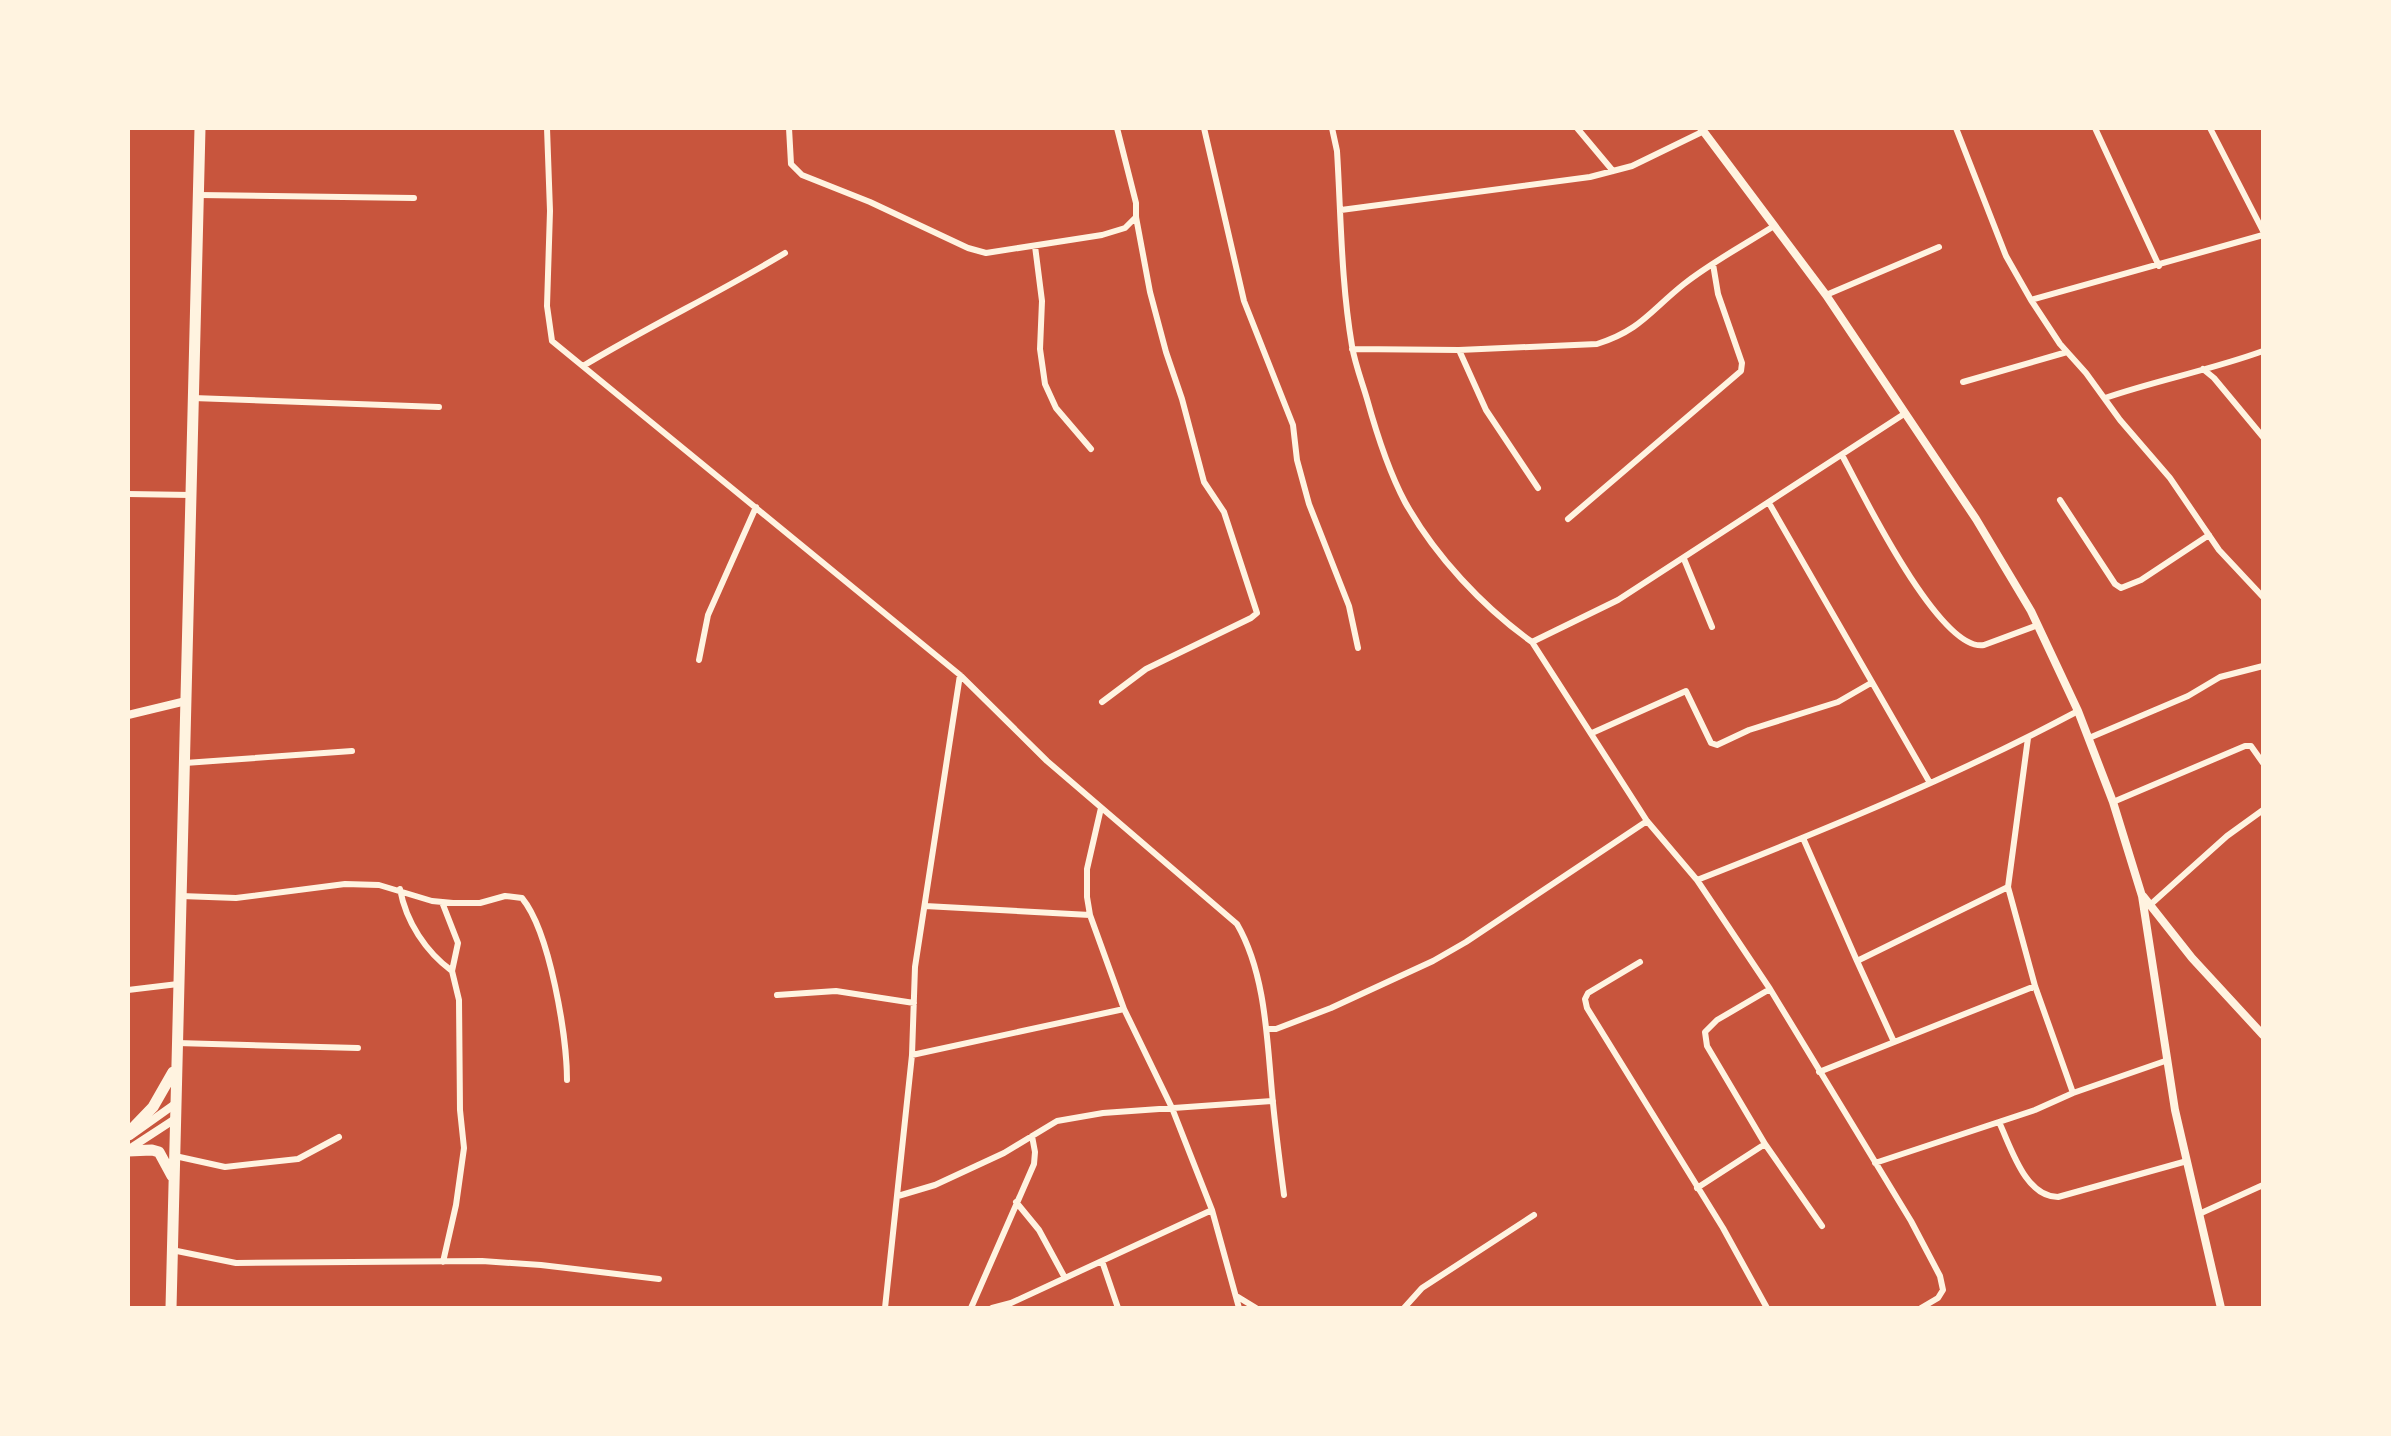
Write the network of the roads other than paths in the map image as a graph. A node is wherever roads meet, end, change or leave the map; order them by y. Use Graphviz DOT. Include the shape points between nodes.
graph roads {
  1 [pos="200,128"];
  2 [pos="547,128"];
  3 [pos="789,128"];
  4 [pos="1117,128"];
  5 [pos="1204,128"];
  6 [pos="1332,128"];
  7 [pos="1577,128"];
  8 [pos="1956,128"];
  9 [pos="2095,128"];
  10 [pos="2210,128"];
  11 [pos="1702,130"];
  12 [pos="1613,171"];
  13 [pos="199,195"];
  14 [pos="414,198"];
  15 [pos="1341,210"];
  16 [pos="1136,217"];
  17 [pos="1774,226"];
  18 [pos="2263,233"];
  19 [pos="1035,246"];
  20 [pos="1939,247"];
  21 [pos="785,253"];
  22 [pos="1713,264"];
  23 [pos="2159,266"];
  24 [pos="1826,295"];
  25 [pos="2031,300"];
  26 [pos="1352,349"];
  27 [pos="1459,350"];
  28 [pos="2263,351"];
  29 [pos="2067,352"];
  30 [pos="2219,365"];
  31 [pos="583,366"];
  32 [pos="2203,369"];
  33 [pos="2214,378"];
  34 [pos="1963,382"];
  35 [pos="193,398"];
  36 [pos="2105,398"];
  37 [pos="439,407"];
  38 [pos="1904,414"];
  39 [pos="2263,437"];
  40 [pos="1091,449"];
  41 [pos="1842,455"];
  42 [pos="1538,488"];
  43 [pos="128,494"];
  44 [pos="191,495"];
  45 [pos="2060,500"];
  46 [pos="1769,503"];
  47 [pos="756,507"];
  48 [pos="1568,519"];
  49 [pos="2209,535"];
  50 [pos="1684,559"];
  51 [pos="2263,597"];
  52 [pos="2038,625"];
  53 [pos="1712,627"];
  54 [pos="1532,642"];
  55 [pos="1358,648"];
  56 [pos="699,660"];
  57 [pos="2263,666"];
  58 [pos="960,675"];
  59 [pos="1871,683"];
  60 [pos="186,701"];
  61 [pos="1102,702"];
  62 [pos="2078,711"];
  63 [pos="128,715"];
  64 [pos="1592,733"];
  65 [pos="2028,738"];
  66 [pos="2089,738"];
  67 [pos="352,751"];
  68 [pos="185,763"];
  69 [pos="2263,763"];
  70 [pos="1930,783"];
  71 [pos="2113,802"];
  72 [pos="1101,808"];
  73 [pos="2263,810"];
  74 [pos="1647,821"];
  75 [pos="1803,838"];
  76 [pos="1697,880"];
  77 [pos="2008,887"];
  78 [pos="400,889"];
  79 [pos="181,896"];
  80 [pos="2142,896"];
  81 [pos="442,902"];
  82 [pos="2150,905"];
  83 [pos="925,906"];
  84 [pos="1090,915"];
  85 [pos="1857,961"];
  86 [pos="1640,962"];
  87 [pos="452,971"];
  88 [pos="178,984"];
  89 [pos="2035,986"];
  90 [pos="1770,989"];
  91 [pos="128,990"];
  92 [pos="777,995"];
  93 [pos="914,1003"];
  94 [pos="1124,1009"];
  95 [pos="2263,1022"];
  96 [pos="1268,1029"];
  97 [pos="2255,1029"];
  98 [pos="2263,1035"];
  99 [pos="1894,1042"];
  100 [pos="177,1043"];
  101 [pos="358,1048"];
  102 [pos="912,1055"];
  103 [pos="2168,1060"];
  104 [pos="176,1064"];
  105 [pos="1819,1072"];
  106 [pos="567,1080"];
  107 [pos="2073,1093"];
  108 [pos="1273,1101"];
  109 [pos="175,1104"];
  110 [pos="1172,1108"];
  111 [pos="175,1119"];
  112 [pos="1999,1122"];
  113 [pos="128,1135"];
  114 [pos="1032,1136"];
  115 [pos="339,1137"];
  116 [pos="1765,1144"];
  117 [pos="128,1151"];
  118 [pos="175,1156"];
  119 [pos="2187,1161"];
  120 [pos="1875,1163"];
  121 [pos="2263,1185"];
  122 [pos="175,1186"];
  123 [pos="1697,1188"];
  124 [pos="1284,1195"];
  125 [pos="898,1196"];
  126 [pos="1016,1202"];
  127 [pos="1212,1210"];
  128 [pos="2199,1214"];
  129 [pos="1534,1215"];
  130 [pos="1822,1226"];
  131 [pos="172,1250"];
  132 [pos="1102,1261"];
  133 [pos="443,1262"];
  134 [pos="1065,1278"];
  135 [pos="659,1279"];
  136 [pos="1238,1297"];
  137 [pos="171,1308"];
  138 [pos="885,1308"];
  139 [pos="971,1308"];
  140 [pos="992,1308"];
  141 [pos="1118,1308"];
  142 [pos="1239,1308"];
  143 [pos="1256,1308"];
  144 [pos="1404,1308"];
  145 [pos="1767,1308"];
  146 [pos="1921,1308"];
  147 [pos="2221,1308"];
  1 -- 13 [label="highway"];
  2 -- 31 [label="street" via="548,327 552,341"];
  3 -- 19 [label="street" via="791,164 802,175 968,248 986,253"];
  4 -- 16 [label="street"];
  5 -- 55 [label="street" via="1244,301 1293,425 1309,504 1349,606"];
  6 -- 15 [label="street"];
  7 -- 12 [label="street"];
  8 -- 25 [label="street" via="2006,256"];
  9 -- 23 [label="street"];
  10 -- 18 [label="street"];
  11 -- 12 [label="street"];
  11 -- 17 [label="street"];
  12 -- 15 [label="street"];
  13 -- 14 [label="street"];
  13 -- 35 [label="highway"];
  15 -- 26 [label="street"];
  16 -- 19 [label="street" via="1125,228 1102,235"];
  16 -- 61 [label="street" via="1150,292 1204,482 1224,512 1257,614 1146,669"];
  17 -- 22 [label="street"];
  17 -- 24 [label="street"];
  18 -- 23 [label="street"];
  19 -- 40 [label="street" via="1045,384 1056,408"];
  20 -- 24 [label="street"];
  21 -- 31 [label="street"];
  22 -- 27 [label="street" via="1636,328 1613,339"];
  22 -- 48 [label="street" via="1741,371"];
  23 -- 25 [label="street"];
  24 -- 38 [label="street"];
  25 -- 29 [label="street"];
  26 -- 27 [label="street"];
  26 -- 54 [label="street" via="1380,444 1405,502 1430,541 1476,593"];
  27 -- 42 [label="street" via="1486,410"];
  28 -- 30 [label="street"];
  29 -- 34 [label="street"];
  29 -- 36 [label="street"];
  30 -- 32 [label="street"];
  30 -- 33 [label="street"];
  31 -- 47 [label="street"];
  32 -- 33 [label="street"];
  32 -- 36 [label="street"];
  33 -- 39 [label="street"];
  35 -- 37 [label="street"];
  35 -- 44 [label="highway"];
  36 -- 49 [label="street"];
  38 -- 41 [label="street"];
  38 -- 52 [label="street" via="1976,519"];
  41 -- 46 [label="street"];
  41 -- 52 [label="street" via="1881,531 1960,639 1984,645"];
  43 -- 44 [label="street"];
  44 -- 60 [label="highway"];
  45 -- 49 [label="street" via="2121,588"];
  46 -- 50 [label="street"];
  46 -- 59 [label="street"];
  47 -- 56 [label="street" via="708,615"];
  47 -- 58 [label="street"];
  49 -- 51 [label="street"];
  50 -- 53 [label="street"];
  50 -- 54 [label="street" via="1618,600"];
  52 -- 62 [label="street"];
  54 -- 64 [label="street"];
  57 -- 66 [label="street" via="2220,677"];
  58 -- 72 [label="street"];
  58 -- 83 [label="street"];
  59 -- 64 [label="street" via="1838,702 1717,745 1711,743 1686,691"];
  59 -- 70 [label="street"];
  60 -- 63 [label="street"];
  60 -- 68 [label="highway"];
  62 -- 65 [label="street"];
  62 -- 66 [label="street"];
  64 -- 74 [label="street"];
  65 -- 70 [label="street"];
  65 -- 77 [label="street"];
  66 -- 71 [label="street"];
  67 -- 68 [label="street"];
  68 -- 79 [label="highway"];
  69 -- 71 [label="street" via="2251,746 2245,746"];
  70 -- 75 [label="street"];
  71 -- 80 [label="street"];
  72 -- 84 [label="street" via="1087,869"];
  72 -- 96 [label="street" via="1237,924 1246,939"];
  73 -- 82 [label="street"];
  74 -- 76 [label="street"];
  74 -- 96 [label="street" via="1433,961 1331,1008"];
  75 -- 76 [label="street"];
  75 -- 85 [label="street"];
  76 -- 90 [label="street"];
  77 -- 85 [label="street"];
  77 -- 89 [label="street"];
  78 -- 79 [label="street" via="345,884 236,898"];
  78 -- 81 [label="street"];
  78 -- 87 [label="street" via="415,930"];
  79 -- 88 [label="highway"];
  80 -- 82 [label="street"];
  80 -- 103 [label="street"];
  81 -- 87 [label="street" via="458,943"];
  81 -- 106 [label="street" via="480,903 516,896 528,905 550,968"];
  82 -- 97 [label="street"];
  83 -- 84 [label="street"];
  83 -- 93 [label="street"];
  84 -- 94 [label="street"];
  85 -- 99 [label="street"];
  86 -- 123 [label="street" via="1588,993 1587,1008"];
  87 -- 133 [label="street" via="459,1000 464,1148"];
  88 -- 91 [label="street"];
  88 -- 100 [label="highway"];
  89 -- 99 [label="street"];
  89 -- 107 [label="street"];
  90 -- 105 [label="street"];
  90 -- 116 [label="street" via="1705,1032 1707,1046"];
  92 -- 93 [label="street" via="836,991"];
  93 -- 102 [label="street"];
  94 -- 102 [label="street"];
  94 -- 110 [label="street"];
  95 -- 97 [label="street"];
  96 -- 108 [label="street"];
  97 -- 98 [label="street"];
  99 -- 105 [label="street"];
  100 -- 101 [label="street"];
  100 -- 104 [label="highway"];
  102 -- 125 [label="street"];
  103 -- 107 [label="street"];
  103 -- 119 [label="street"];
  104 -- 109 [label="highway"];
  104 -- 113 [label="highway" via="164,1092"];
  105 -- 120 [label="street"];
  107 -- 112 [label="street"];
  108 -- 110 [label="street"];
  108 -- 124 [label="street"];
  109 -- 111 [label="highway"];
  109 -- 113 [label="street"];
  110 -- 114 [label="street" via="1057,1121"];
  110 -- 127 [label="street"];
  111 -- 117 [label="street"];
  111 -- 118 [label="highway"];
  112 -- 119 [label="street" via="2027,1178 2048,1197"];
  112 -- 120 [label="street"];
  114 -- 125 [label="street" via="935,1185"];
  114 -- 126 [label="street" via="1034,1164"];
  115 -- 118 [label="street" via="298,1159 225,1167"];
  116 -- 123 [label="street"];
  116 -- 130 [label="street"];
  117 -- 122 [label="highway" via="159,1152"];
  118 -- 122 [label="highway"];
  119 -- 128 [label="street"];
  120 -- 146 [label="street" via="1940,1276 1943,1290"];
  121 -- 128 [label="street"];
  122 -- 131 [label="highway"];
  123 -- 145 [label="street"];
  125 -- 138 [label="street"];
  126 -- 134 [label="street" via="1039,1230"];
  126 -- 139 [label="street"];
  127 -- 132 [label="street"];
  127 -- 136 [label="street"];
  128 -- 147 [label="street"];
  129 -- 144 [label="street" via="1422,1288"];
  131 -- 133 [label="street" via="236,1263"];
  131 -- 137 [label="highway"];
  132 -- 134 [label="street"];
  132 -- 141 [label="street"];
  133 -- 135 [label="street" via="541,1265"];
  134 -- 140 [label="street"];
  136 -- 142 [label="street"];
  136 -- 143 [label="street"];
}
